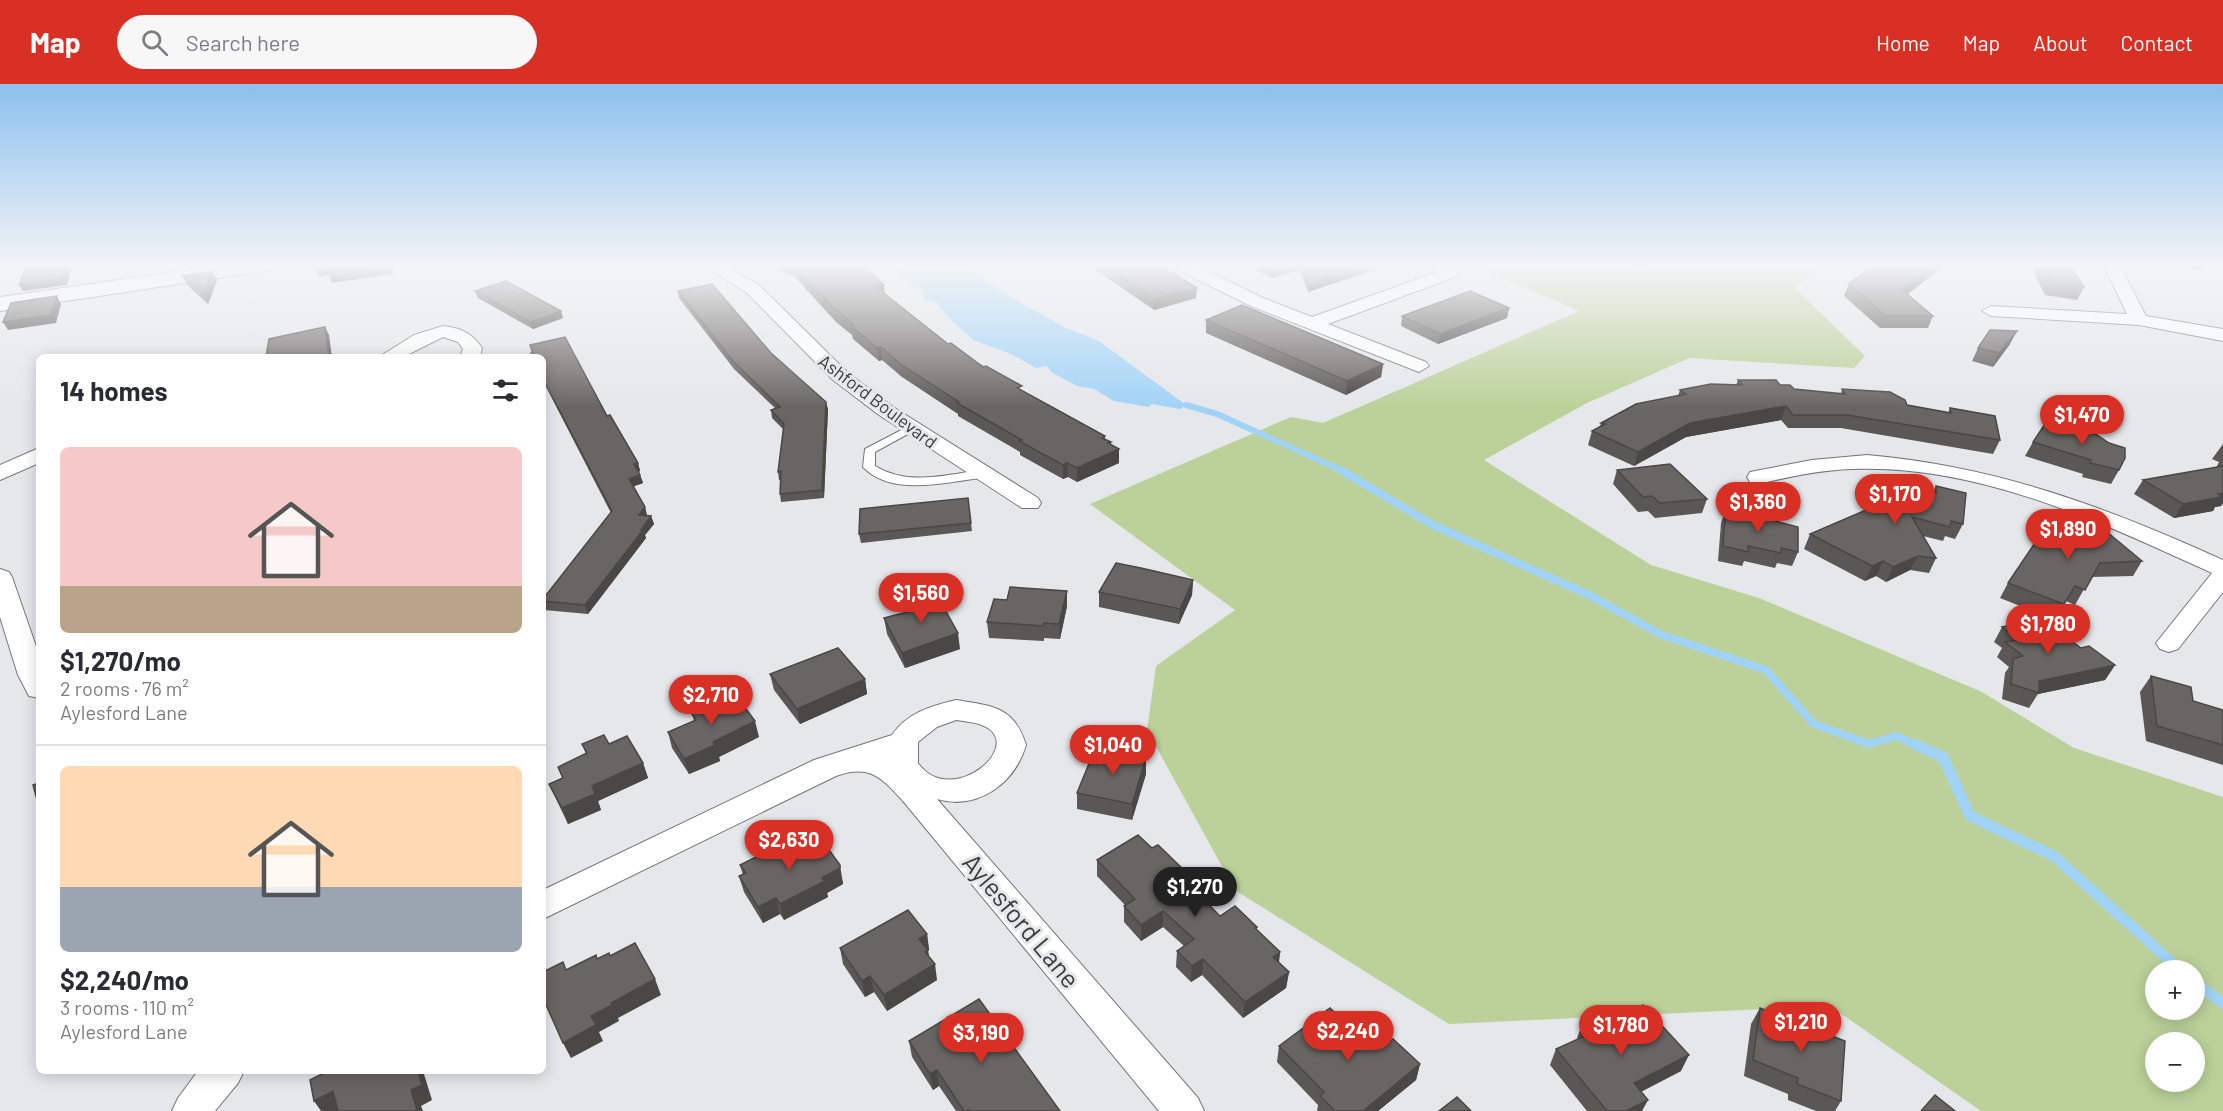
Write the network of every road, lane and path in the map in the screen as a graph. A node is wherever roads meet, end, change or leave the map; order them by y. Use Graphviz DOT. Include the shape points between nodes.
graph roads {
  1 [pos="776,312"];
  2 [pos="1282,312"];
  3 [pos="1339,312"];
  4 [pos="2006,312"];
  5 [pos="2135,312"];
  6 [pos="2139,320"];
  7 [pos="1310,324"];
  8 [pos="2223,335"];
  9 [pos="394,354"];
  10 [pos="471,354"];
  11 [pos="1419,366"];
  12 [pos="911,428"];
  13 [pos="36,456"];
  14 [pos="0,473"];
  15 [pos="981,474"];
  16 [pos="1758,477"];
  17 [pos="1030,503"];
  18 [pos="2223,569"];
  19 [pos="2223,575"];
  20 [pos="0,577"];
  21 [pos="2169,644"];
  22 [pos="36,683"];
  23 [pos="903,742"];
  24 [pos="843,761"];
  25 [pos="546,904"];
  26 [pos="222,1074"];
  27 [pos="192,1111"];
  28 [pos="1184,1111"];
  1 -- 12 [label="street, Ashford Boulevard" via="840,376"];
  2 -- 7 [label="street"];
  3 -- 7 [label="street"];
  4 -- 6 [label="street"];
  5 -- 6 [label="street"];
  6 -- 8 [label="street"];
  7 -- 11 [label="street"];
  9 -- 10 [label="street" via="421,337 447,332 470,342"];
  12 -- 15 [label="street, Ashford Boulevard"];
  12 -- 15 [label="lane" via="869,451 869,467 881,477 911,482"];
  13 -- 14 [label="street"];
  15 -- 17 [label="street, Ashford Boulevard"];
  16 -- 18 [label="street" via="1800,468 1865,462 1995,481 2054,497 2132,527"];
  19 -- 21 [label="street"];
  20 -- 22 [label="street"];
  23 -- 24 [label="street, Aylesford Lane"];
  24 -- 25 [label="street, Aylesford Lane"];
  24 -- 28 [label="street, Aylesford Lane" via="876,762 914,793"];
  26 -- 27 [label="street"];
}
